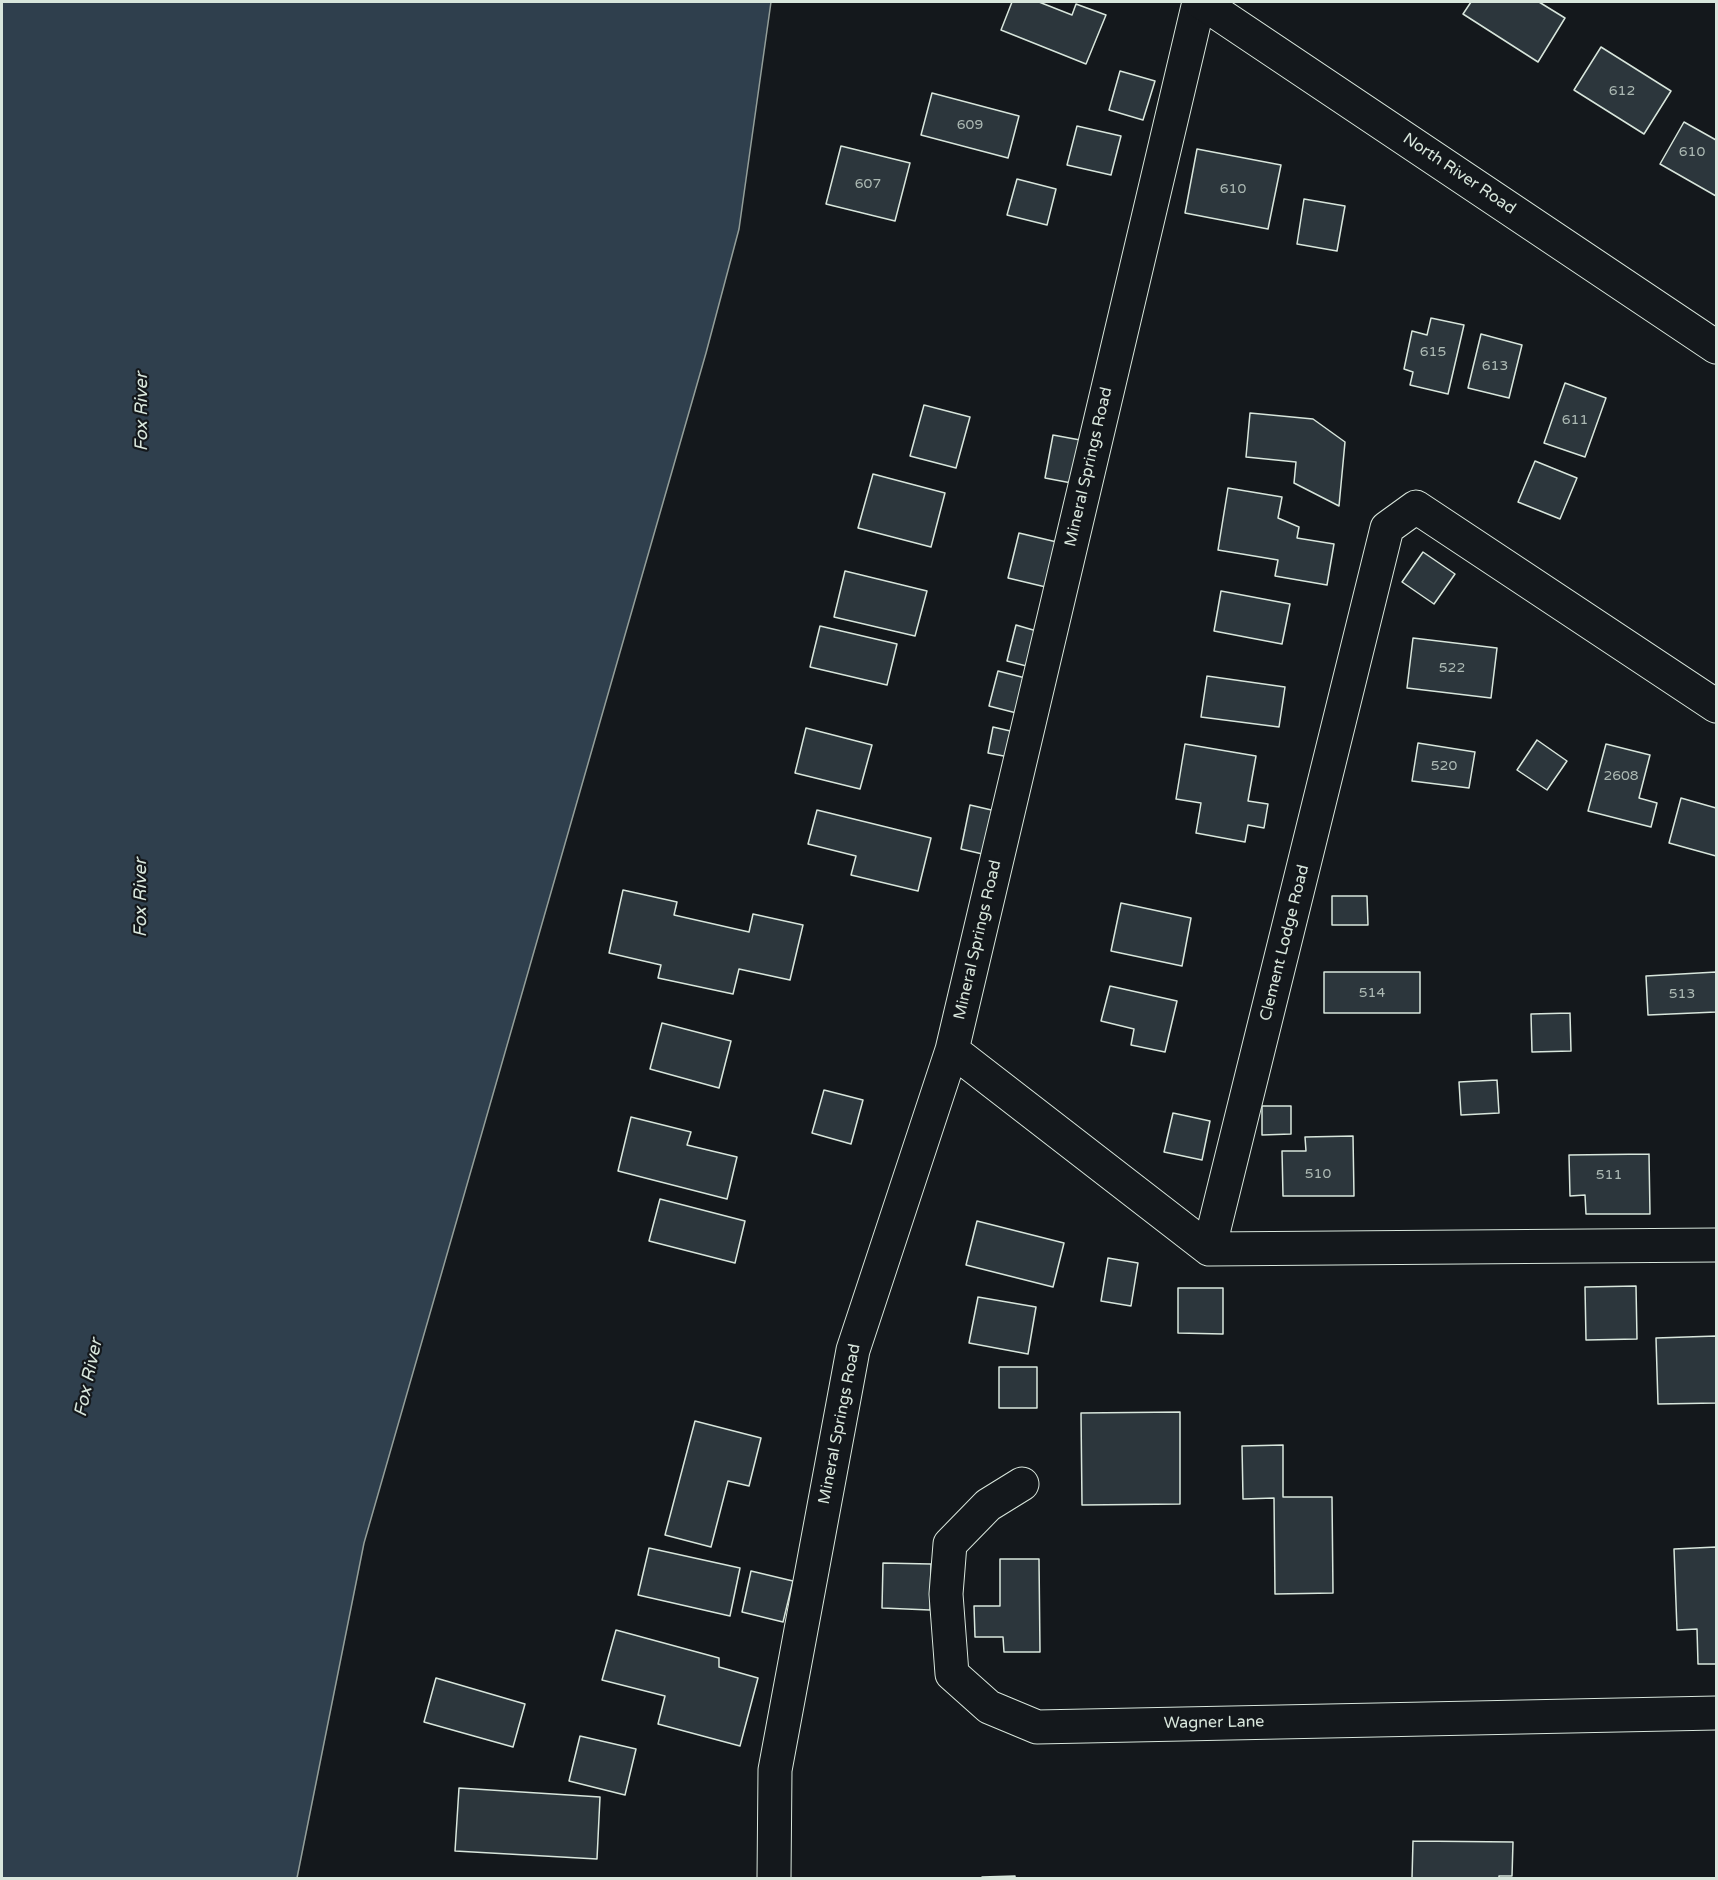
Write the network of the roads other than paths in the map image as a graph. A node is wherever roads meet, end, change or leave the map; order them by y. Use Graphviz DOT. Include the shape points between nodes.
graph roads {
  1 [pos="1200,2"];
  2 [pos="1716,347"];
  3 [pos="1716,706"];
  4 [pos="952,1050"];
  5 [pos="1716,1245"];
  6 [pos="1209,1249"];
  7 [pos="1022,1484"];
  8 [pos="1716,1713"];
  9 [pos="774,1878"];
  1 -- 2 [label="street, North River Road"];
  1 -- 4 [label="street, Mineral Springs Road"];
  3 -- 6 [label="street, Clement Lodge Road" via="1416,507 1388,528"];
  4 -- 6 [label="street"];
  4 -- 9 [label="street, Mineral Springs Road" via="853,1350 775,1770"];
  5 -- 6 [label="street"];
  7 -- 8 [label="street, Wagner Lane" via="988,1505 950,1544 946,1594 952,1674 989,1707 1037,1727"];
}
